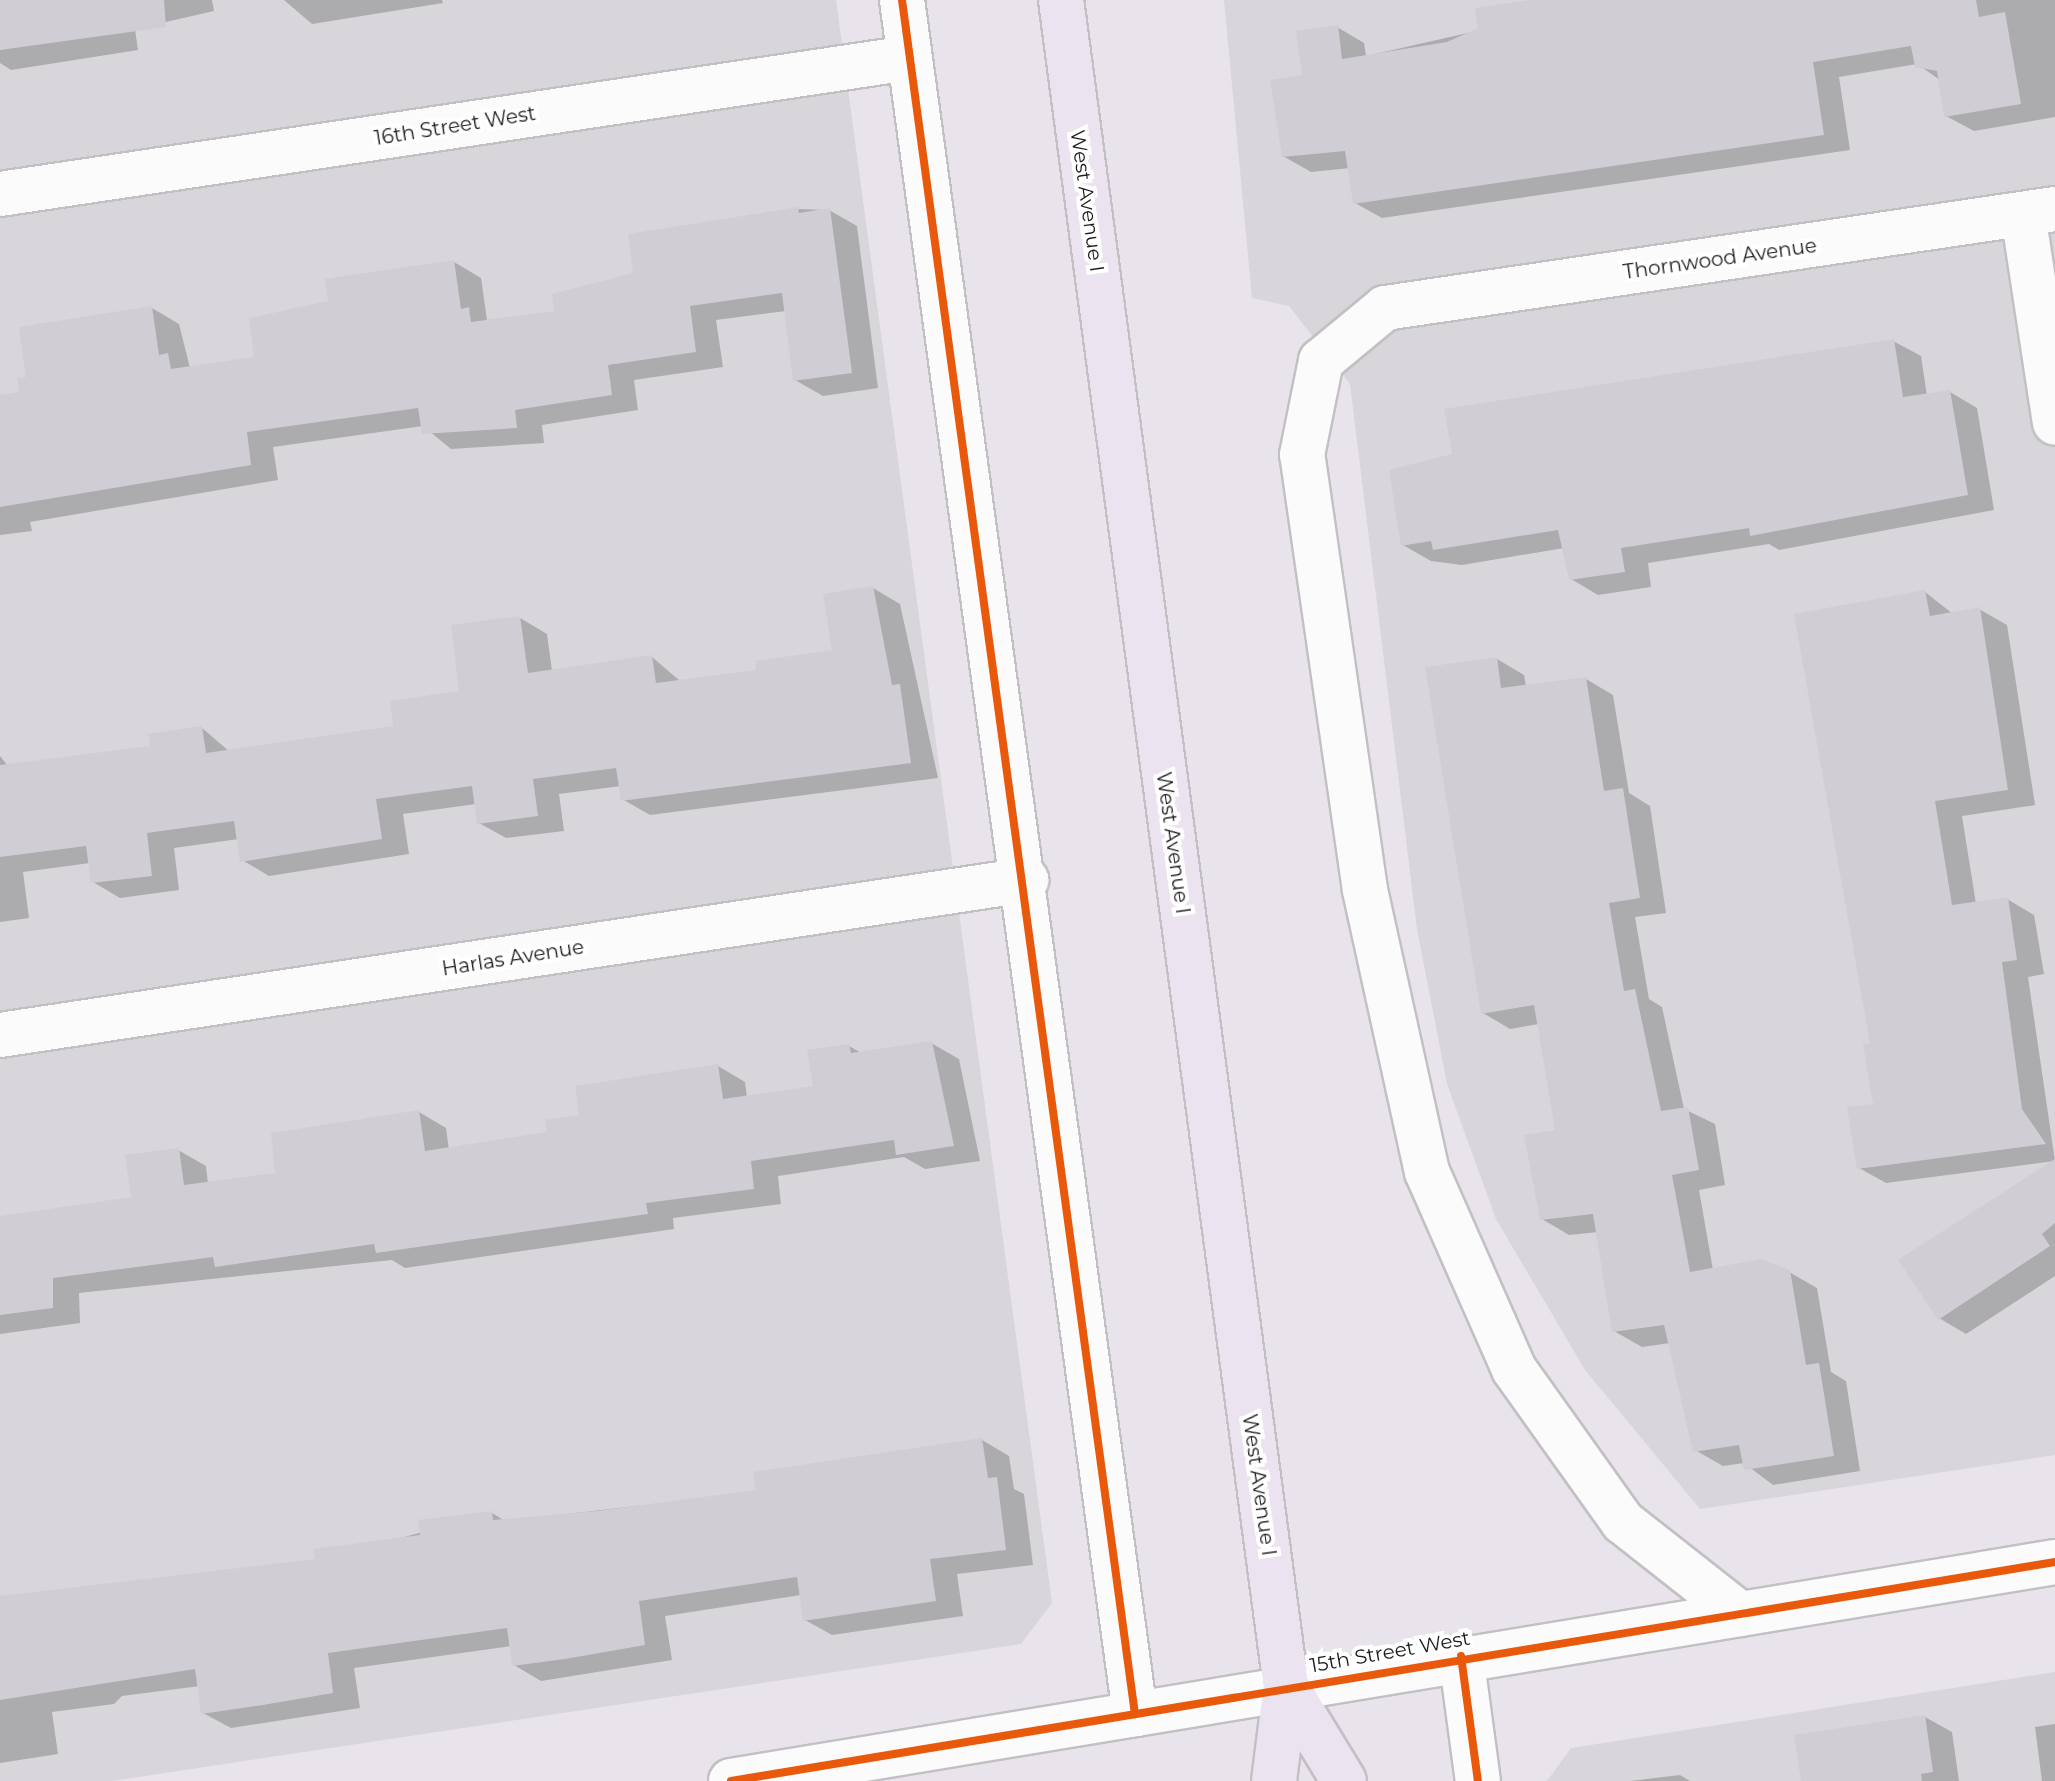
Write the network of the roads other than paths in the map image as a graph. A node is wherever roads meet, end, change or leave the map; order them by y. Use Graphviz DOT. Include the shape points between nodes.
graph roads {
  1 [pos="902,0"];
  2 [pos="1061,0"];
  3 [pos="909,58"];
  4 [pos="0,194"];
  5 [pos="2039,212"];
  6 [pos="2055,423"];
  7 [pos="1026,880"];
  8 [pos="0,1035"];
  9 [pos="2055,1562"];
  10 [pos="1740,1614"];
  11 [pos="1461,1656"];
  12 [pos="1286,1686"];
  13 [pos="1135,1714"];
  14 [pos="731,1781"];
  15 [pos="1274,1781"];
  16 [pos="1344,1781"];
  17 [pos="1478,1781"];
  1 -- 3 [label="street"];
  2 -- 12 [label="main road, West Avenue I"];
  3 -- 4 [label="street, 16th Street West"];
  3 -- 7 [label="street"];
  5 -- 6 [label="street"];
  5 -- 10 [label="street, Thornwood Avenue" via="1385,308 1321,361 1302,455 1365,890 1427,1172 1523,1381 1623,1522"];
  7 -- 8 [label="street, Harlas Avenue"];
  7 -- 13 [label="street"];
  9 -- 10 [label="street, 15th Street West"];
  10 -- 11 [label="street, 15th Street West"];
  11 -- 12 [label="street, 15th Street West"];
  11 -- 17 [label="street"];
  12 -- 13 [label="street, 15th Street West"];
  12 -- 15 [label="main road, West Avenue I"];
  12 -- 16 [label="main road, West Avenue I"];
  13 -- 14 [label="street, 15th Street West"];
}
